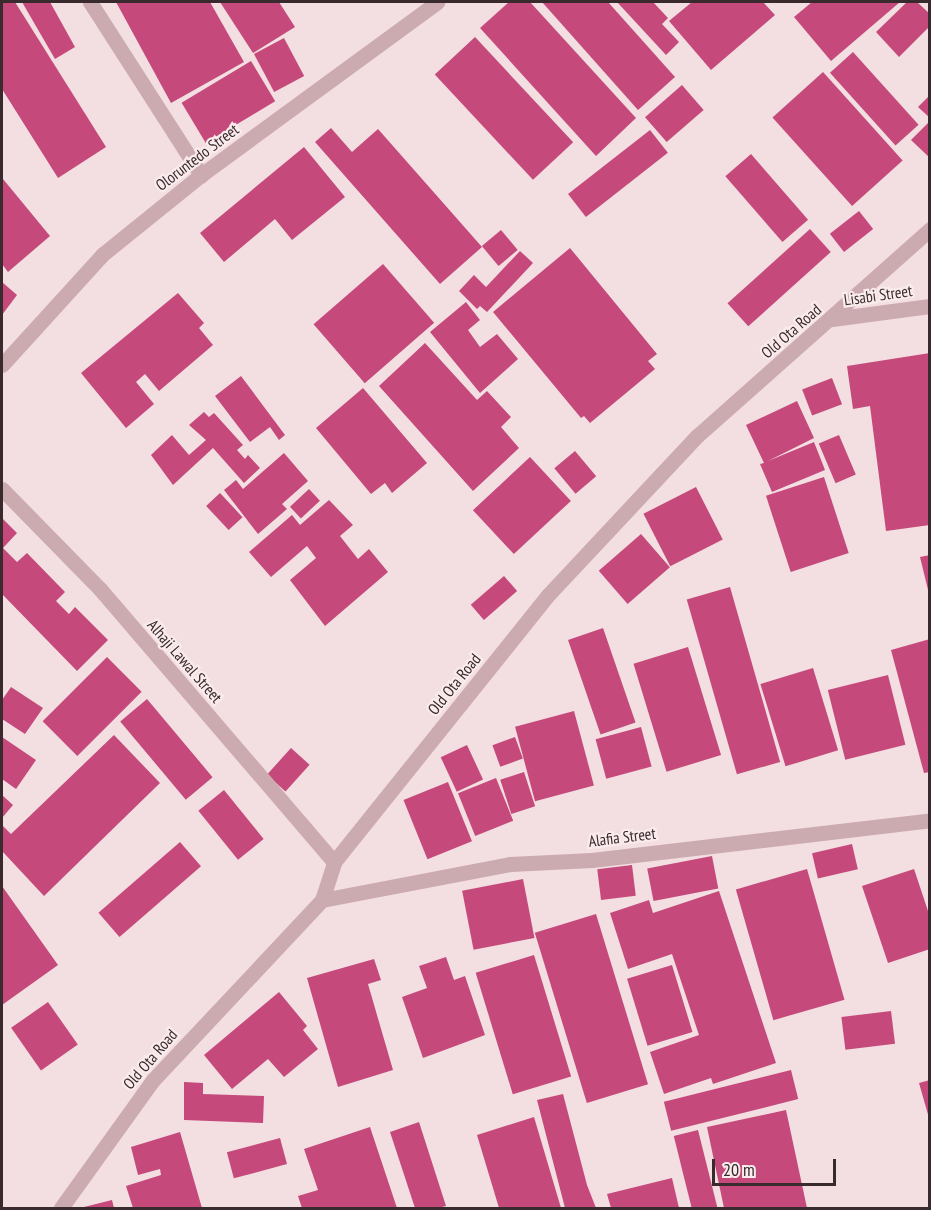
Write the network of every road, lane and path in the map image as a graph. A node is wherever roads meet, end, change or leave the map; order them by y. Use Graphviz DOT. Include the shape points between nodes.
graph roads {
  1 [pos="90,2"];
  2 [pos="437,2"];
  3 [pos="201,175"];
  4 [pos="930,229"];
  5 [pos="930,306"];
  6 [pos="832,319"];
  7 [pos="2,364"];
  8 [pos="2,489"];
  9 [pos="930,820"];
  10 [pos="334,862"];
  11 [pos="322,900"];
  12 [pos="61,1209"];
  1 -- 3 [label="street"];
  2 -- 3 [label="street, Oloruntedo Street"];
  3 -- 7 [label="street, Oloruntedo Street" via="103,254"];
  4 -- 6 [label="street, Old Ota Road"];
  5 -- 6 [label="street, Lisabi Street"];
  6 -- 10 [label="street, Old Ota Road" via="697,436 644,489 548,595"];
  8 -- 10 [label="street, Alhaji Lawal Street" via="100,589"];
  9 -- 11 [label="street, Alafia Street" via="592,860 510,864"];
  10 -- 11 [label="street, Old Ota Road"];
  11 -- 12 [label="street, Old Ota Road" via="153,1080"];
}
